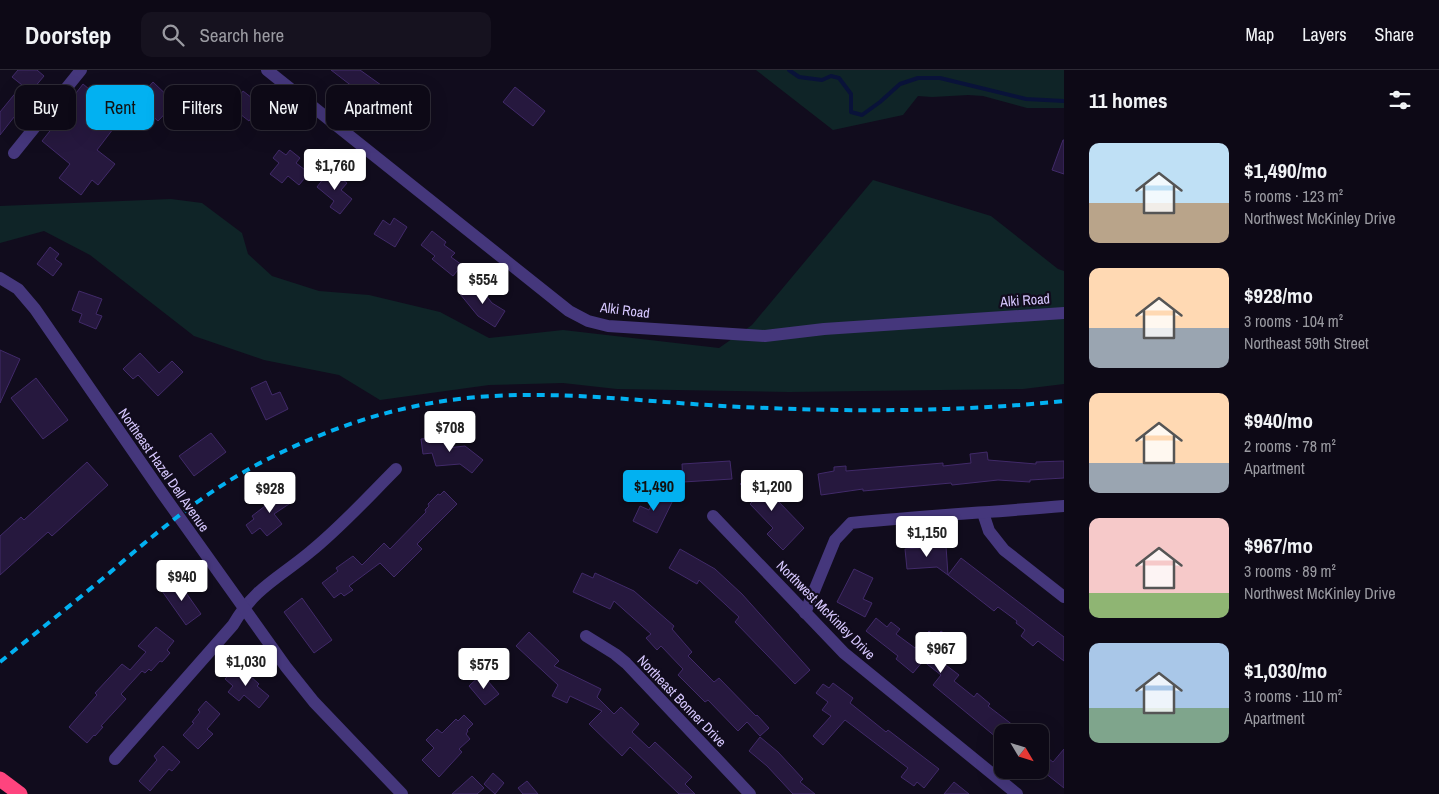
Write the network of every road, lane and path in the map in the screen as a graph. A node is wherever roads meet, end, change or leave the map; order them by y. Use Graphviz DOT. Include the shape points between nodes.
graph roads {
  1 [pos="81,70"];
  2 [pos="267,70"];
  3 [pos="14,153"];
  4 [pos="0,278"];
  5 [pos="1064,312"];
  6 [pos="396,469"];
  7 [pos="1064,506"];
  8 [pos="983,513"];
  9 [pos="713,516"];
  10 [pos="1064,597"];
  11 [pos="243,608"];
  12 [pos="805,613"];
  13 [pos="586,636"];
  14 [pos="115,759"];
  15 [pos="0,779"];
  16 [pos="20,794"];
  17 [pos="402,794"];
  18 [pos="750,794"];
  19 [pos="1017,794"];
  1 -- 3 [label="street"];
  2 -- 5 [label="street, Alki Road" via="569,310 588,321 608,326 765,336"];
  4 -- 11 [label="street, Northeast Hazel Dell Avenue" via="18,289 35,309"];
  6 -- 11 [label="street" via="311,552 259,590"];
  7 -- 8 [label="street"];
  8 -- 10 [label="street" via="989,531 1004,550"];
  8 -- 12 [label="street" via="851,523 835,540"];
  9 -- 12 [label="street, Northwest McKinley Drive"];
  11 -- 14 [label="street" via="233,625"];
  11 -- 17 [label="street, Northeast Hazel Dell Avenue" via="314,702"];
  12 -- 19 [label="street, Northwest McKinley Drive" via="844,653"];
  13 -- 18 [label="street, Northeast Bonner Drive" via="626,663"];
  15 -- 16 [label="highway"];
}
